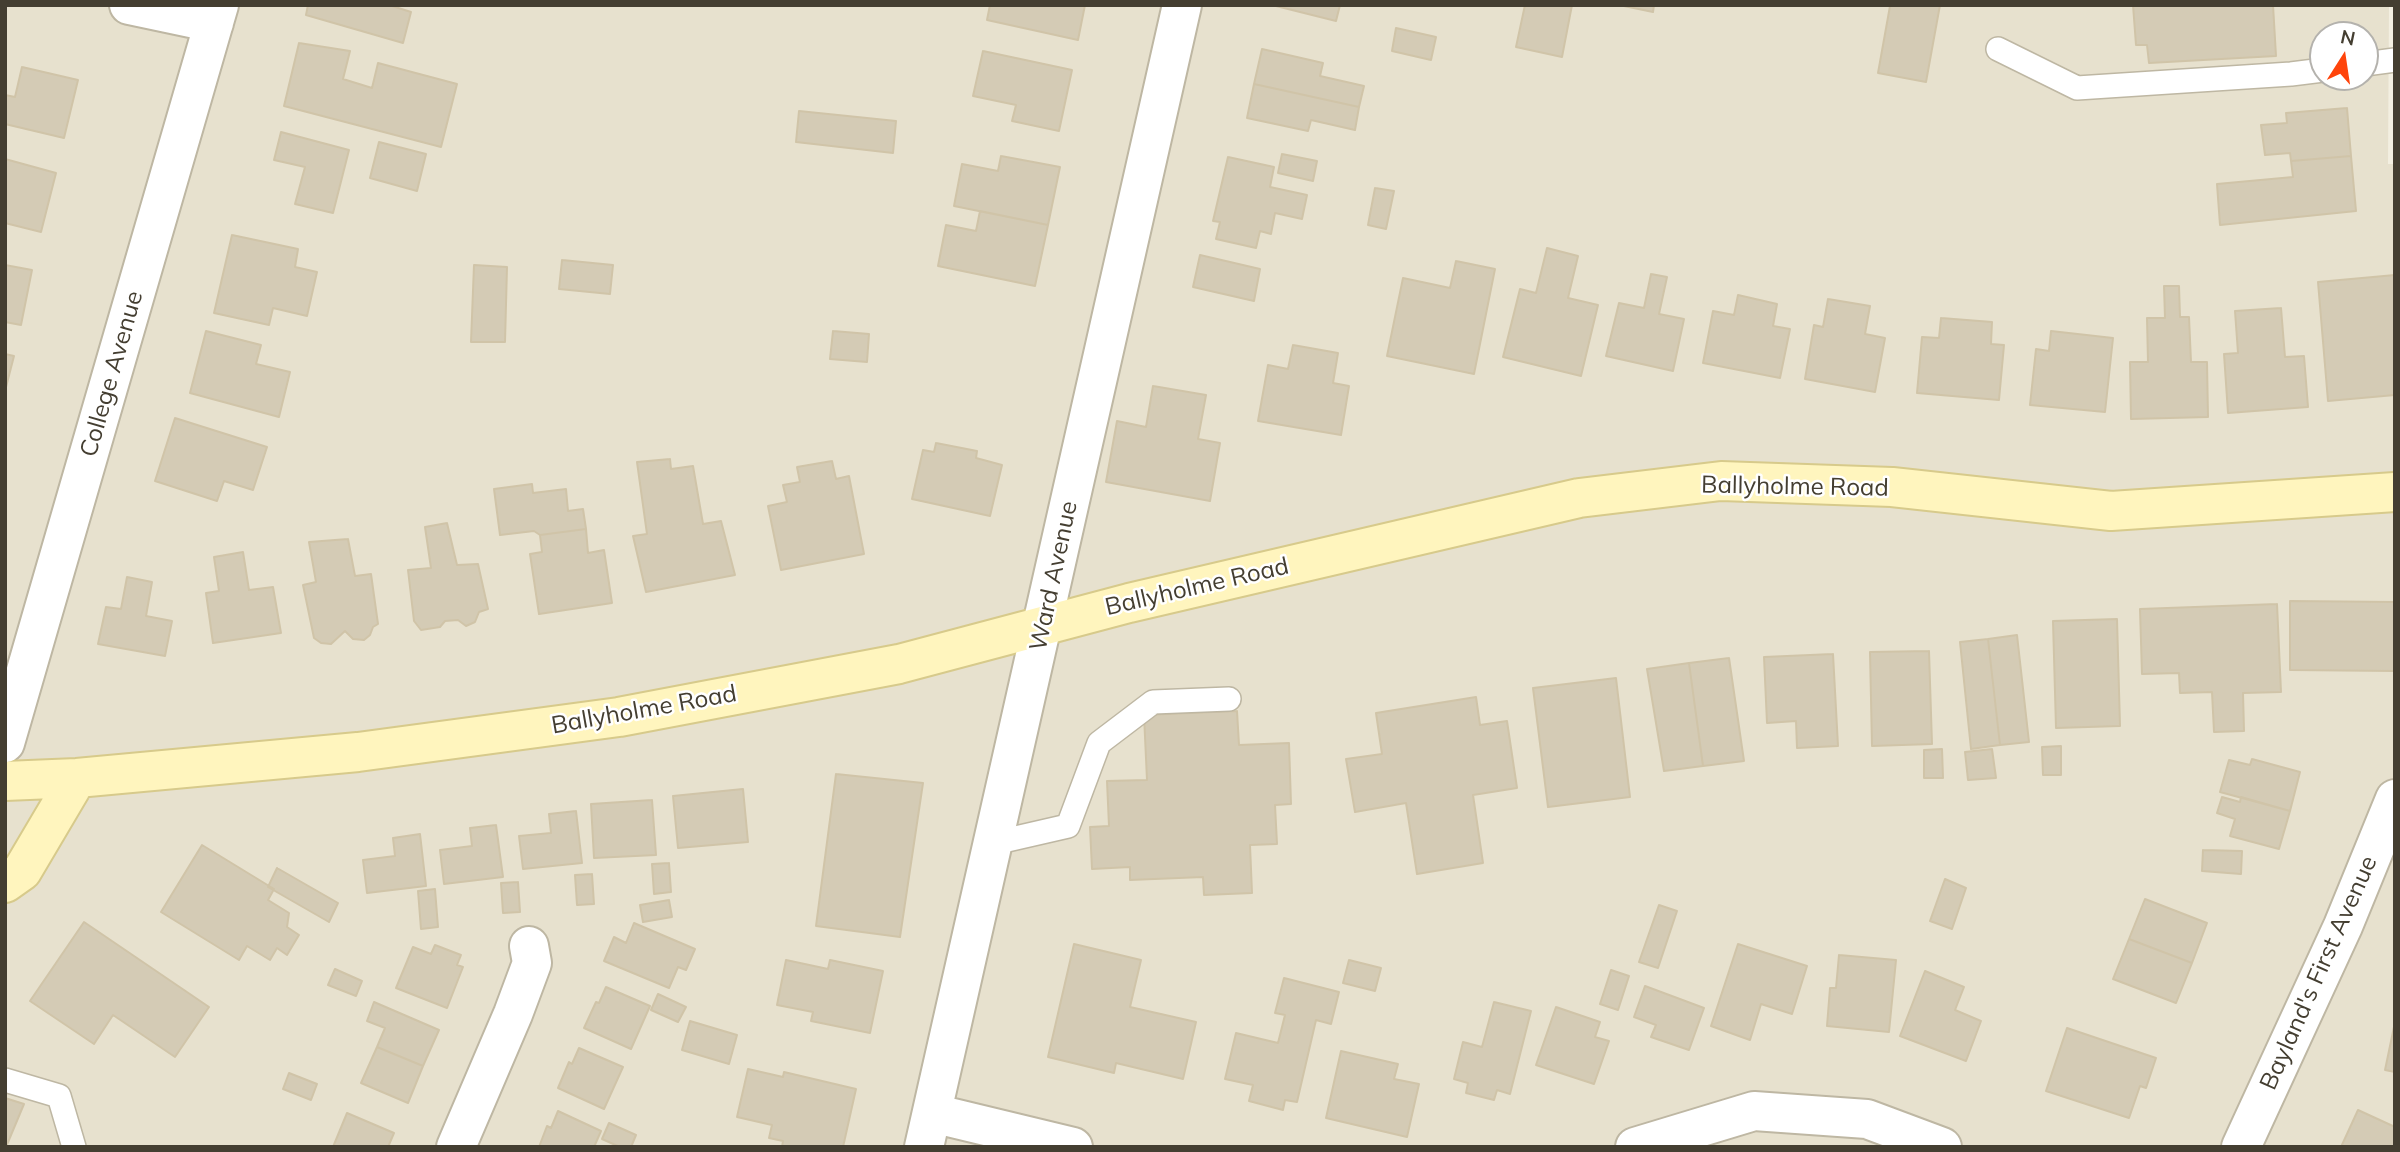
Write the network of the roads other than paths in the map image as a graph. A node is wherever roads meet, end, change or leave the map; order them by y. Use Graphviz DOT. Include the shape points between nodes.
graph roads {
  1 [pos="129,5"];
  2 [pos="1182,5"];
  3 [pos="216,14"];
  4 [pos="1998,49"];
  5 [pos="2309,72"];
  6 [pos="2395,492"];
  7 [pos="1044,625"];
  8 [pos="1229,699"];
  9 [pos="5,743"];
  10 [pos="78,778"];
  11 [pos="5,781"];
  12 [pos="2395,799"];
  13 [pos="994,843"];
  14 [pos="5,883"];
  15 [pos="529,946"];
  16 [pos="5,1080"];
  17 [pos="928,1130"];
  18 [pos="74,1147"];
  19 [pos="456,1147"];
  20 [pos="1073,1147"];
  21 [pos="1635,1147"];
  22 [pos="1941,1147"];
  23 [pos="2241,1147"];
  1 -- 3 [label="street"];
  2 -- 7 [label="street, Ward Avenue"];
  3 -- 9 [label="street, College Avenue"];
  4 -- 5 [label="lane" via="2077,88"];
  6 -- 7 [label="main road, Ballyholme Road" via="2111,511 1892,487 1721,481 1579,498"];
  7 -- 10 [label="main road, Ballyholme Road" via="899,664 619,718 358,752"];
  7 -- 13 [label="street, Ward Avenue"];
  8 -- 13 [label="lane" via="1153,702 1099,743 1068,826"];
  10 -- 11 [label="main road, Ballyholme Road"];
  10 -- 14 [label="main road" via="22,871"];
  12 -- 23 [label="street, Bayland's First Avenue" via="2343,926"];
  13 -- 17 [label="street, Ward Avenue"];
  15 -- 19 [label="street" via="532,963"];
  16 -- 18 [label="lane" via="59,1096"];
  17 -- 20 [label="street"];
  21 -- 22 [label="street" via="1754,1111 1867,1119"];
}
